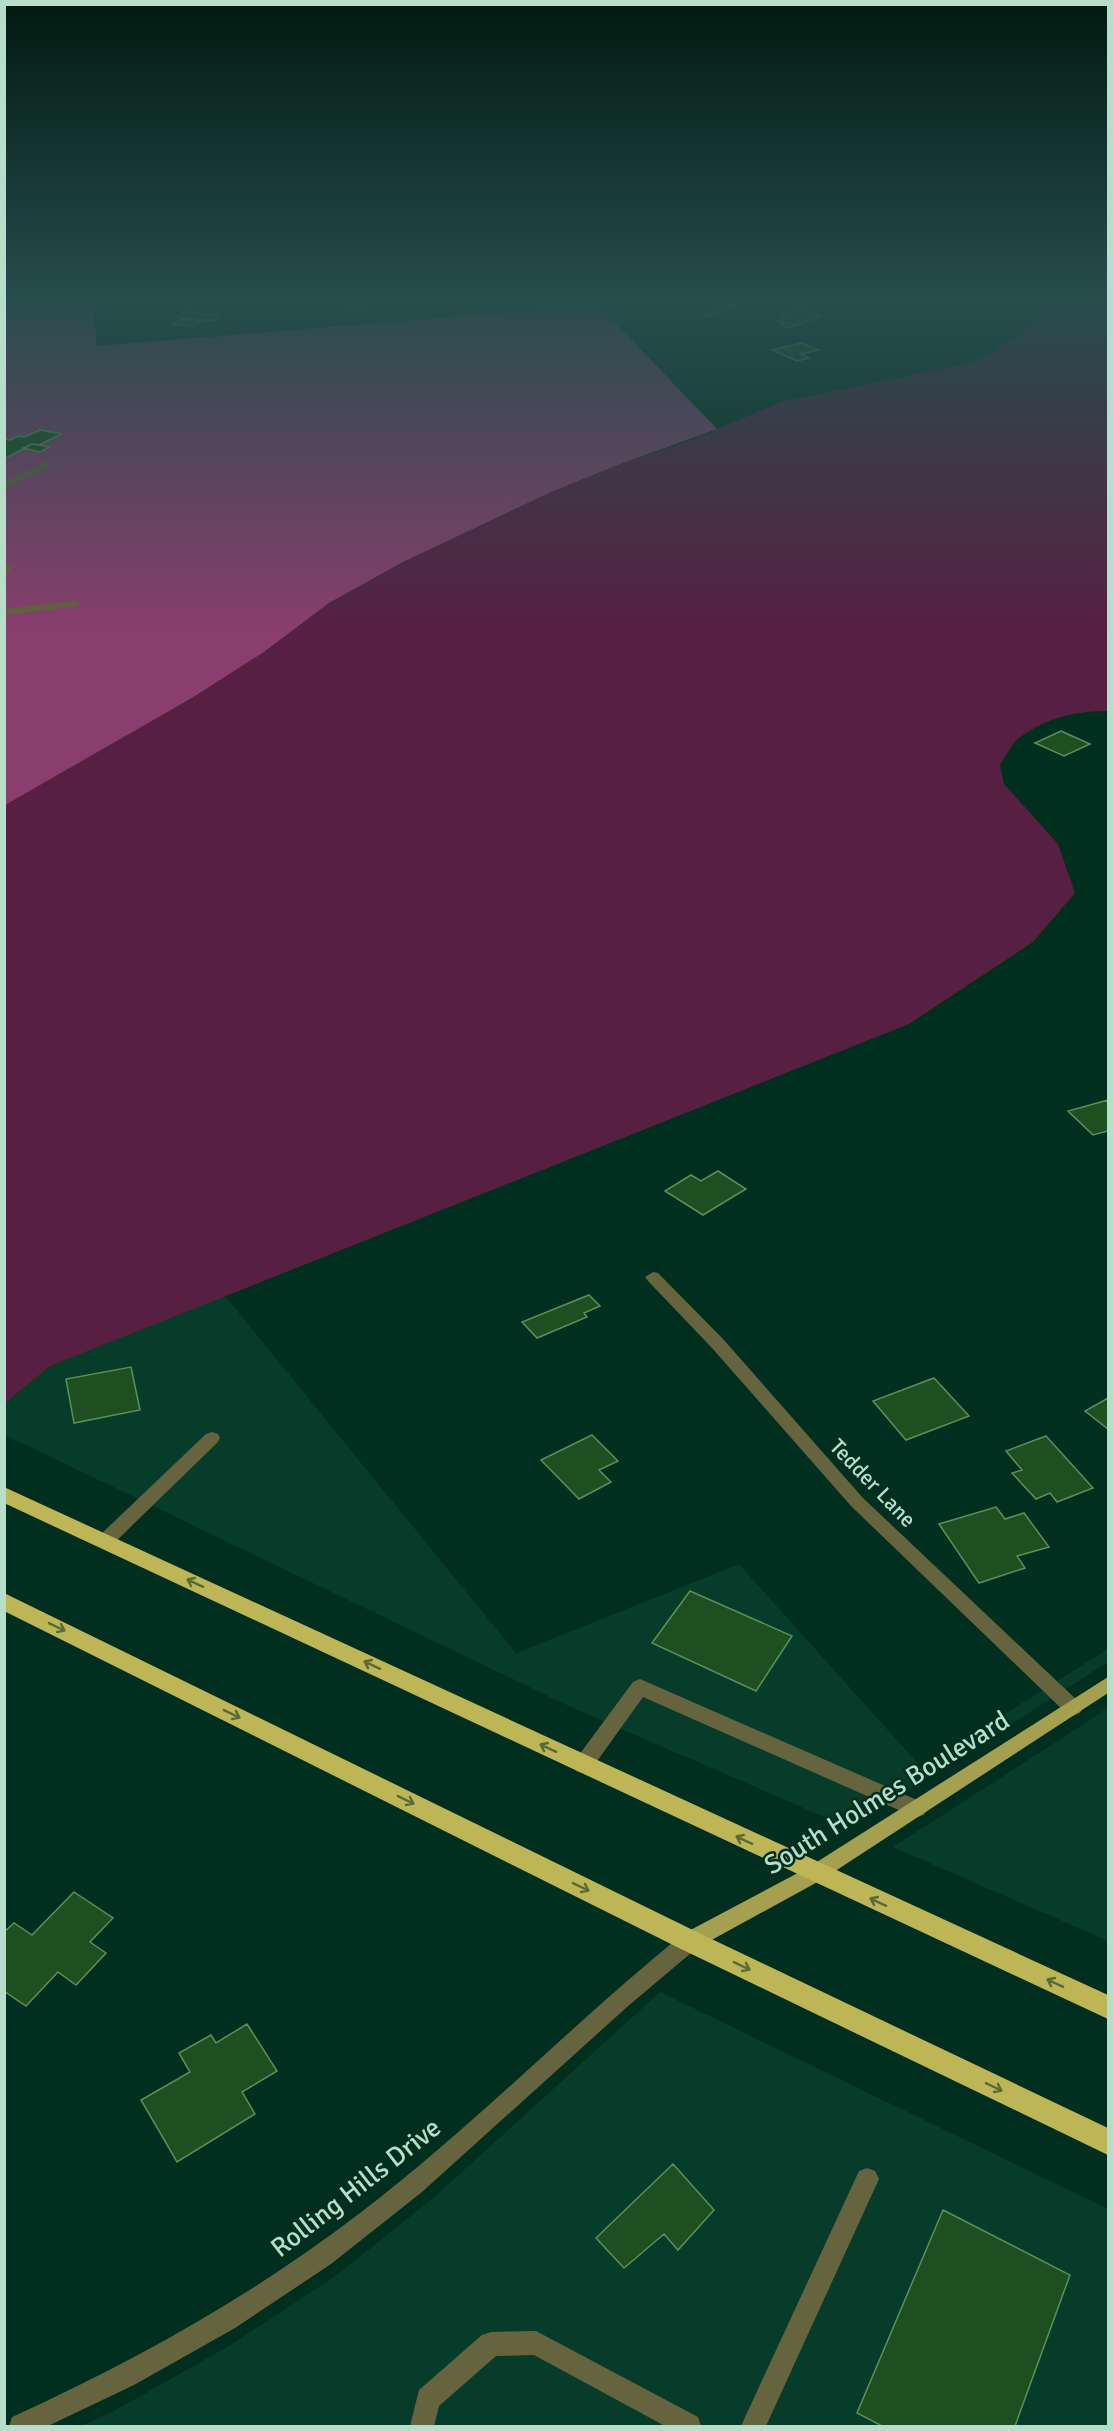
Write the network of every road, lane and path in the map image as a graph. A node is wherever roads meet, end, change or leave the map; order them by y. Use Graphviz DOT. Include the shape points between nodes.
graph roads {
  1 [pos="47,464"];
  2 [pos="4,486"];
  3 [pos="4,566"];
  4 [pos="4,573"];
  5 [pos="75,604"];
  6 [pos="4,612"];
  7 [pos="653,1277"];
  8 [pos="212,1438"];
  9 [pos="4,1494"];
  10 [pos="105,1541"];
  11 [pos="4,1601"];
  12 [pos="1108,1684"];
  13 [pos="1073,1708"];
  14 [pos="583,1765"];
  15 [pos="917,1809"];
  16 [pos="816,1873"];
  17 [pos="690,1941"];
  18 [pos="1108,2007"];
  19 [pos="1108,2142"];
  20 [pos="867,2180"];
  21 [pos="21,2427"];
  22 [pos="422,2427"];
  23 [pos="689,2427"];
  24 [pos="753,2427"];
  1 -- 2 [label="street"];
  3 -- 4 [label="street"];
  5 -- 6 [label="street"];
  7 -- 13 [label="street, Tedder Lane" via="718,1344 857,1502"];
  8 -- 10 [label="street"];
  9 -- 10 [label="highway"];
  14 -- 10 [label="highway, one-way"];
  11 -- 17 [label="highway, one-way"];
  12 -- 13 [label="main road, South Holmes Boulevard"];
  13 -- 15 [label="main road, South Holmes Boulevard"];
  14 -- 15 [label="street" via="640,1687"];
  16 -- 14 [label="highway, one-way"];
  15 -- 16 [label="main road, South Holmes Boulevard"];
  16 -- 17 [label="main road, South Holmes Boulevard"];
  18 -- 16 [label="highway, one-way"];
  17 -- 19 [label="highway, one-way"];
  17 -- 21 [label="street, Rolling Hills Drive" via="630,1989 414,2185 320,2258 205,2332 102,2390"];
  20 -- 24 [label="street"];
  22 -- 23 [label="street" via="428,2399 490,2344 536,2343"];
}
